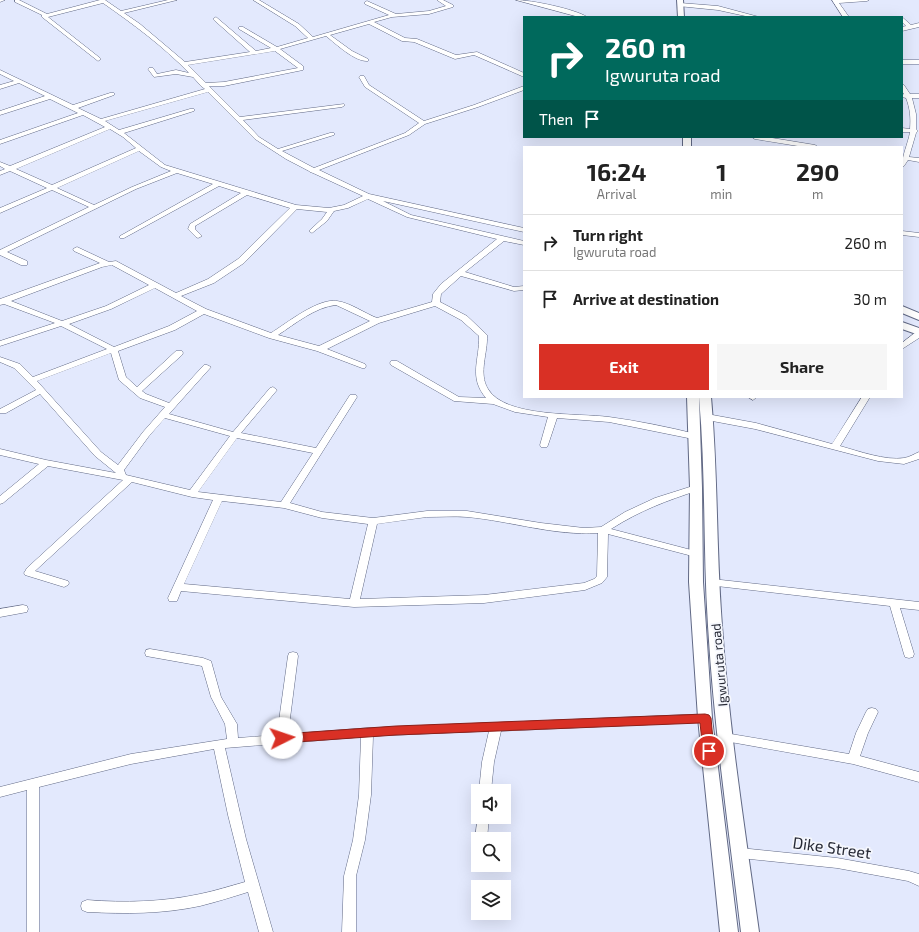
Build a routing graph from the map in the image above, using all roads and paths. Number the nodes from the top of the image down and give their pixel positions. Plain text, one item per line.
1 (3, 0) edge
2 (15, 0) edge
3 (30, 0) edge
4 (103, 0) edge
5 (175, 0) edge
6 (255, 0) edge
7 (439, 0) edge
8 (518, 0) edge
9 (867, 0) edge
10 (0, 1) edge
11 (834, 1) edge
12 (678, 2) edge
13 (367, 4) dead end
14 (121, 12) junction
15 (46, 15) junction
16 (393, 16) junction
17 (581, 16) edge
18 (676, 16) edge
19 (681, 16) edge
20 (744, 16) edge
21 (845, 16) edge
22 (216, 19) dead end
23 (903, 20) edge
24 (371, 23) junction
25 (919, 25) edge
26 (910, 27) junction
27 (241, 28) dead end
28 (903, 29) edge
29 (327, 35) junction
30 (312, 39) junction
31 (276, 48) junction
32 (255, 53) junction
33 (98, 59) dead end
34 (366, 60) dead end
35 (903, 62) edge
36 (919, 62) edge
37 (184, 64) junction
38 (150, 69) dead end
39 (0, 72) edge
40 (194, 75) junction
41 (523, 75) edge
42 (362, 77) dead end
43 (18, 82) junction
44 (203, 84) junction
45 (0, 87) edge
46 (903, 87) edge
47 (523, 88) edge
48 (208, 90) junction
49 (112, 94) dead end
50 (903, 96) edge
51 (910, 96) junction
52 (919, 96) edge
53 (49, 97) junction
54 (342, 105) dead end
55 (71, 108) junction
56 (192, 110) dead end
57 (164, 111) junction
58 (0, 113) edge
59 (83, 113) junction
60 (916, 118) edge
61 (237, 119) junction
62 (100, 121) junction
63 (423, 123) junction
64 (110, 127) junction
65 (903, 130) edge
66 (118, 132) junction
67 (916, 133) edge
68 (332, 134) dead end
69 (761, 138) edge
70 (0, 142) edge
71 (809, 146) edge
72 (141, 148) junction
73 (276, 151) junction
74 (906, 158) junction
75 (919, 160) edge
76 (903, 163) edge
77 (0, 164) edge
78 (11, 168) junction
79 (177, 171) junction
80 (312, 171) junction
81 (0, 173) edge
82 (218, 184) junction
83 (53, 187) junction
84 (245, 192) junction
85 (369, 196) junction
86 (94, 207) junction
87 (295, 207) junction
88 (331, 210) junction
89 (0, 211) edge
90 (523, 230) edge
91 (312, 231) dead end
92 (903, 233) edge
93 (919, 235) edge
94 (198, 236) dead end
95 (122, 237) dead end
96 (502, 239) junction
97 (523, 243) edge
98 (77, 249) dead end
99 (0, 252) edge
100 (24, 263) dead end
101 (106, 263) junction
102 (459, 273) junction
103 (155, 285) junction
104 (523, 288) edge
105 (176, 296) junction
106 (2, 301) edge
107 (436, 303) junction
108 (903, 309) edge
109 (203, 311) junction
110 (919, 317) edge
111 (376, 321) junction
112 (61, 323) junction
113 (903, 325) edge
114 (919, 333) edge
115 (272, 336) junction
116 (0, 344) edge
117 (903, 346) edge
118 (320, 349) junction
119 (114, 350) junction
120 (179, 353) dead end
121 (0, 359) edge
122 (394, 363) dead end
123 (207, 366) dead end
124 (362, 366) dead end
125 (32, 380) junction
126 (41, 390) junction
127 (273, 390) dead end
128 (137, 391) junction
129 (353, 397) dead end
130 (693, 398) edge
131 (705, 398) edge
132 (865, 398) edge
133 (493, 400) junction
134 (172, 407) junction
135 (2, 411) dead end
136 (164, 415) junction
137 (553, 416) junction
138 (707, 417) junction
139 (235, 435) junction
140 (693, 436) junction
141 (544, 446) dead end
142 (834, 448) junction
143 (319, 451) junction
144 (0, 452) edge
145 (918, 456) edge
146 (46, 463) junction
147 (124, 475) junction
148 (696, 488) junction
149 (192, 494) junction
150 (219, 497) junction
151 (0, 501) edge
152 (284, 505) junction
153 (373, 521) junction
154 (603, 530) junction
155 (696, 554) junction
156 (64, 583) dead end
157 (712, 583) junction
158 (178, 586) junction
159 (173, 598) dead end
160 (354, 603) junction
161 (894, 603) junction
162 (919, 606) edge
163 (23, 609) dead end
164 (0, 613) edge
165 (150, 653) dead end
166 (909, 654) dead end
167 (293, 656) dead end
168 (872, 712) dead end
169 (705, 718) junction
170 (496, 726) junction
171 (367, 732) junction
172 (725, 737) junction
173 (282, 738) junction
174 (233, 743) junction
175 (219, 744) junction
176 (853, 759) junction
177 (919, 777) edge
178 (33, 784) junction
179 (486, 784) edge
180 (0, 792) edge
181 (740, 853) junction
182 (919, 880) edge
183 (252, 885) junction
184 (87, 906) dead end
185 (32, 930) dead end
186 (266, 932) edge
187 (349, 932) edge
188 (729, 932) edge
189 (750, 932) edge

1 - 10 street
2 - 3 street
2 - 15 street
4 - 14 street
4 - 15 street
5 - 14 street
6 - 30 street
7 - 16 street
8 - 17 street
9 - 11 street
11 - 21 street
12 - 18 main road
12 - 19 main road
12 - 20 street
13 - 16 street
14 - 37 street
15 - 33 street
16 - 24 street
22 - 32 street
23 - 26 street
24 - 29 street
24 - 41 street
25 - 26 street
26 - 28 street
27 - 31 street
29 - 30 street
29 - 34 street
30 - 31 street
31 - 32 street
31 - 44 street
32 - 37 street
35 - 36 street
37 - 40 street
38 - 40 street
39 - 43 street
40 - 44 street
42 - 63 street
43 - 45 street
43 - 53 street
44 - 48 street
46 - 51 street
47 - 63 street
48 - 57 street
48 - 61 street
49 - 55 street
50 - 51 street
51 - 52 street
51 - 60 street
53 - 55 street
53 - 58 street
54 - 61 street
55 - 59 street
56 - 57 street
57 - 62 street
57 - 66 street
59 - 62 street
59 - 70 street
60 - 67 street
61 - 73 street
62 - 64 street
63 - 80 street
64 - 66 street
64 - 78 street
65 - 67 street
66 - 72 street
67 - 74 street
68 - 73 street
69 - 71 street
72 - 79 street
72 - 83 street
73 - 80 street
74 - 75 street
74 - 76 street
77 - 78 street
78 - 81 street
78 - 83 street
79 - 82 street
79 - 86 street
80 - 85 street
82 - 84 street
82 - 95 street
83 - 86 street
83 - 89 street
84 - 87 street
84 - 94 street
85 - 88 street
85 - 90 street
85 - 96 street
86 - 99 street
87 - 88 street
87 - 105 street
88 - 91 street
92 - 93 street
96 - 97 street
96 - 102 street
98 - 101 street
99 - 100 street
101 - 103 street
101 - 106 street
102 - 104 street
102 - 107 street
103 - 105 street
103 - 112 street
105 - 109 street
106 - 112 street
107 - 111 street
107 - 133 street
108 - 110 main road
109 - 115 street
109 - 119 street
111 - 115 street
111 - 118 street
112 - 116 street
112 - 119 street
113 - 114 main road
114 - 117 street
115 - 118 street
118 - 124 street
119 - 125 street
119 - 128 street
120 - 128 street
121 - 125 street
122 - 133 street
123 - 134 street
125 - 126 street
126 - 135 street
126 - 147 street
127 - 139 street
128 - 134 street
129 - 143 street
130 - 140 main road, Igwuruta road
131 - 138 main road, Igwuruta road
132 - 142 street
133 - 137 street
134 - 136 street
136 - 139 street
136 - 147 street
137 - 140 street
137 - 141 street
138 - 142 street
138 - 157 main road, Igwuruta road
139 - 143 street
139 - 149 street
140 - 148 main road, Igwuruta road
142 - 145 street
143 - 152 street
144 - 146 street
146 - 147 street
146 - 151 street
147 - 149 street
147 - 156 street
148 - 154 street
148 - 155 main road, Igwuruta road
149 - 150 street
150 - 152 street
150 - 158 street
152 - 153 street
153 - 154 street
153 - 160 street
154 - 155 street
154 - 160 street
155 - 169 main road, Igwuruta road
157 - 161 street
157 - 172 main road, Igwuruta road
158 - 159 street
158 - 160 street
161 - 162 street
161 - 166 street
163 - 164 street
165 - 174 street
167 - 173 street
168 - 176 street
169 - 170 street
169 - 188 main road, Igwuruta road
170 - 171 street
170 - 179 street
171 - 173 street
171 - 187 street
172 - 176 street
172 - 181 main road, Igwuruta road
173 - 174 street
174 - 175 street
175 - 178 street
175 - 183 street
176 - 177 street
178 - 180 street
178 - 185 street
181 - 182 street, Dike Street
181 - 189 main road, Igwuruta road
183 - 184 street
183 - 186 street

